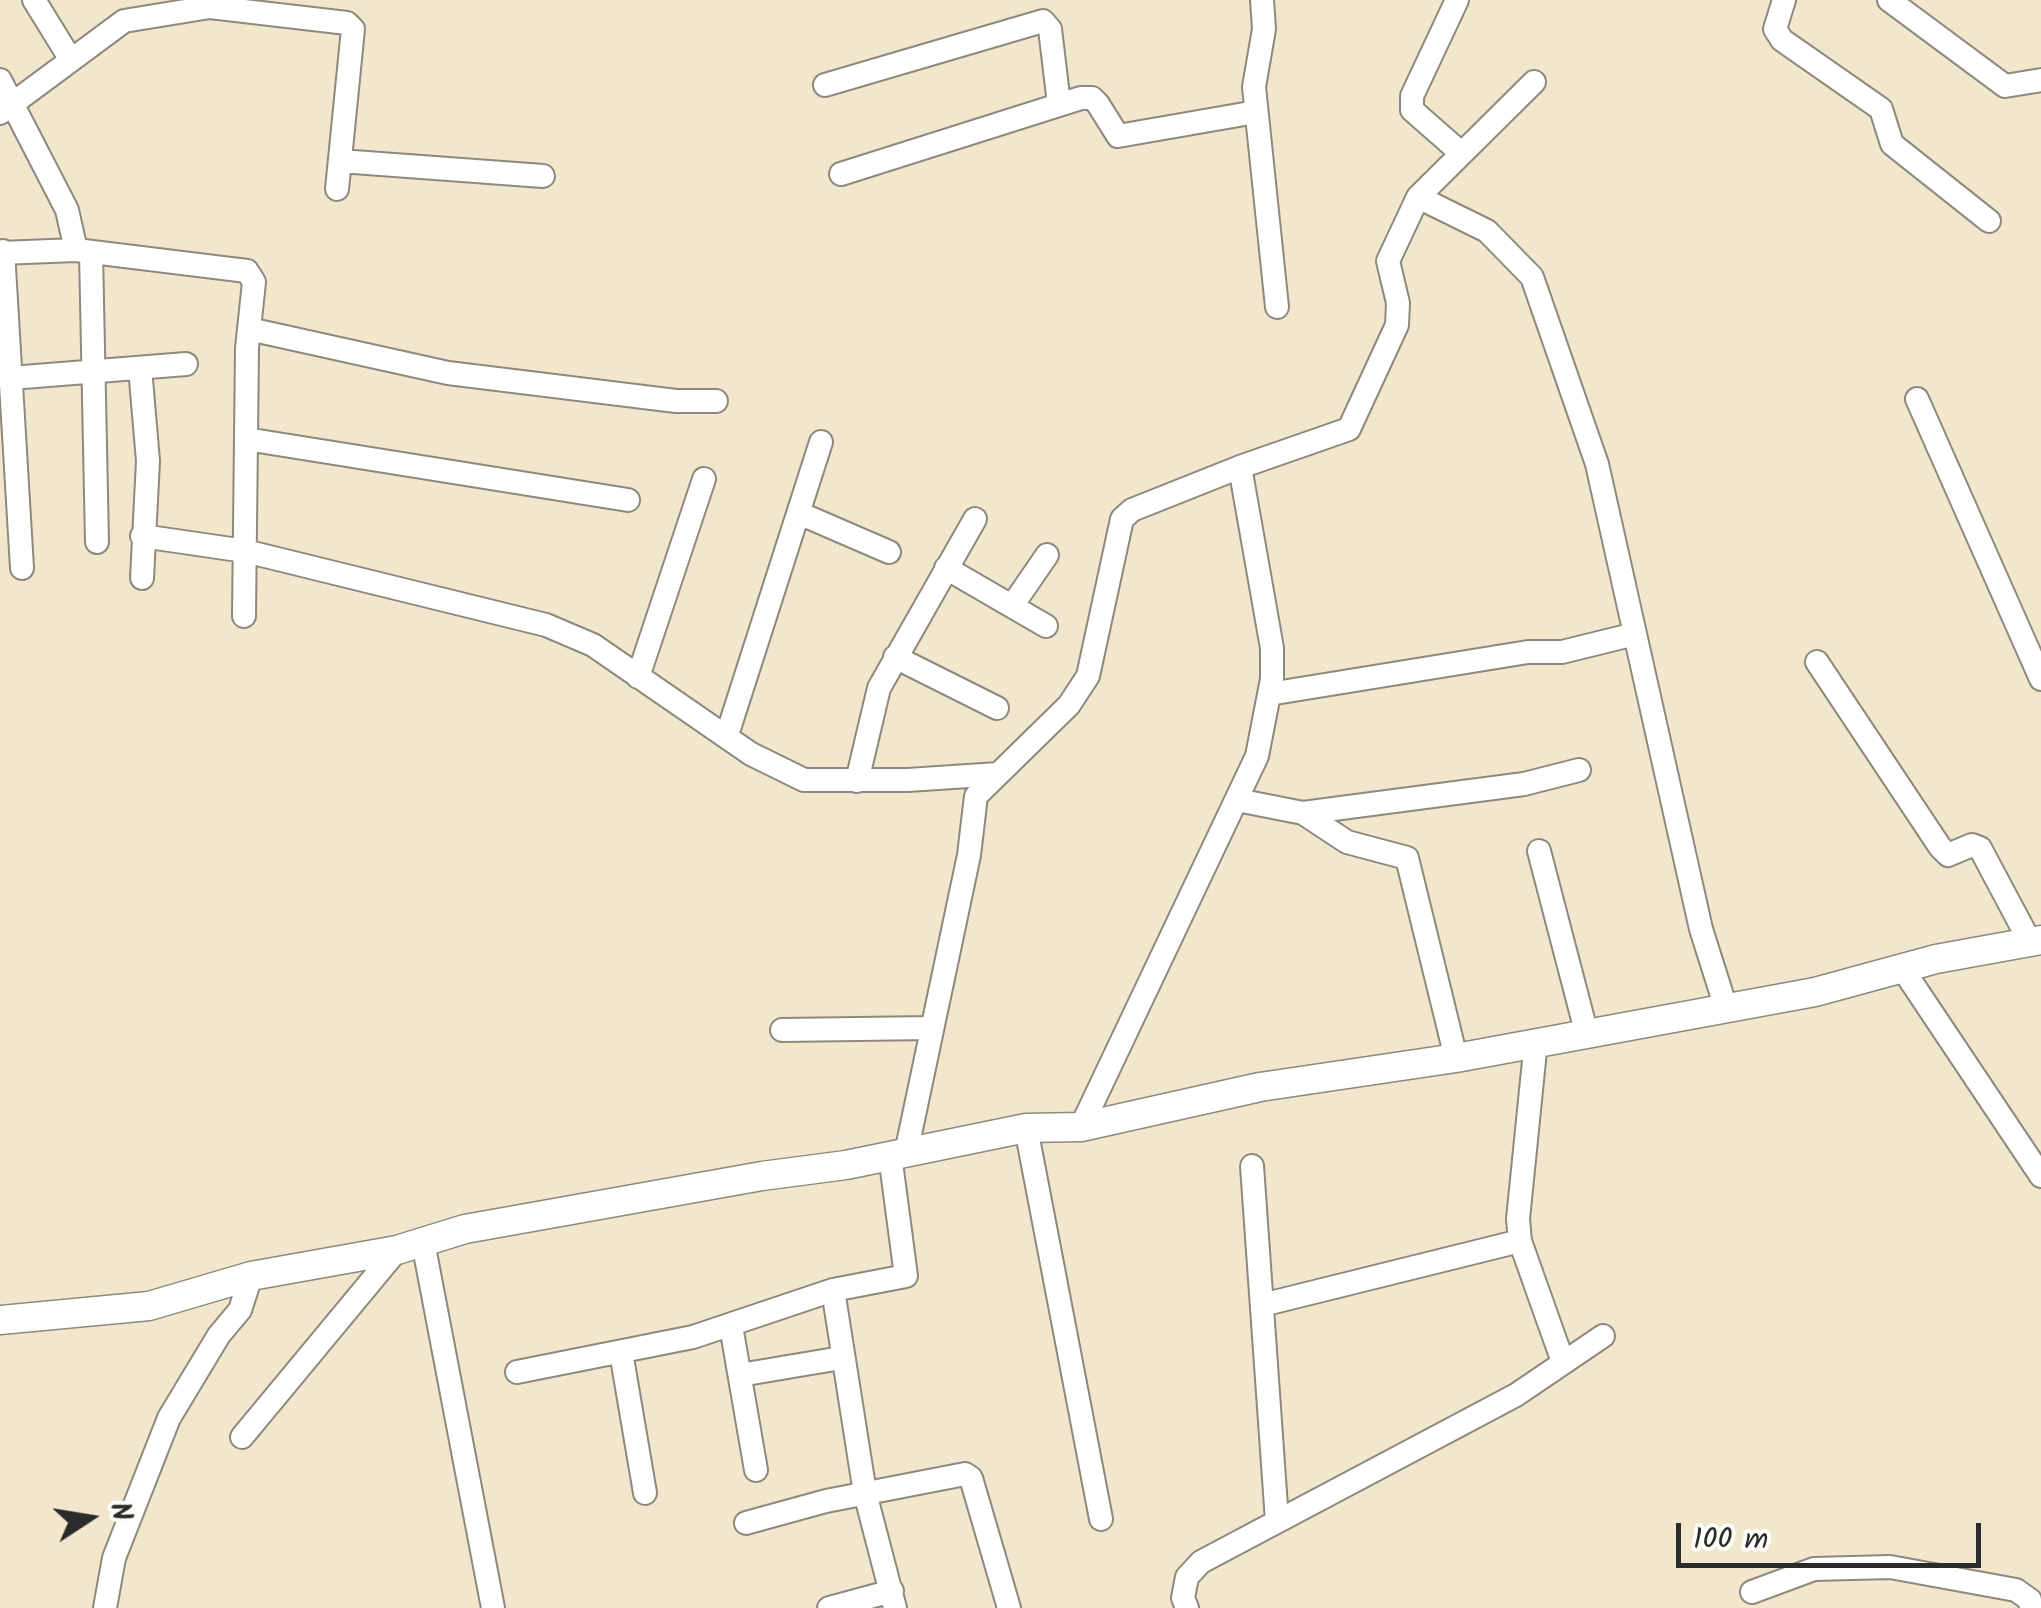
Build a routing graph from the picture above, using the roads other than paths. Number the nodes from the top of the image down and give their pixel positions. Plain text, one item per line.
1 (34, 0) edge
2 (1262, 0) edge
3 (1457, 0) edge
4 (1784, 0) edge
5 (1889, 0) edge
6 (227, 4) edge
7 (70, 60) junction
8 (0, 80) edge
9 (2041, 80) edge
10 (1534, 82) dead end
11 (825, 85) dead end
12 (1059, 104) junction
13 (7, 108) edge
14 (1256, 112) junction
15 (1460, 153) junction
16 (340, 161) junction
17 (841, 174) dead end
18 (543, 176) dead end
19 (337, 190) dead end
20 (1418, 197) junction
21 (1988, 221) dead end
22 (83, 251) junction
23 (1, 252) edge
24 (1277, 308) dead end
25 (249, 329) junction
26 (186, 364) dead end
27 (140, 368) junction
28 (92, 372) junction
29 (11, 378) junction
30 (1917, 398) dead end
31 (716, 401) dead end
32 (246, 440) junction
33 (821, 442) dead end
34 (1240, 467) junction
35 (704, 480) dead end
36 (628, 500) dead end
37 (800, 514) junction
38 (975, 519) dead end
39 (142, 536) junction
40 (97, 542) dead end
41 (244, 551) junction
42 (890, 552) dead end
43 (1047, 555) dead end
44 (22, 568) dead end
45 (946, 568) junction
46 (142, 578) dead end
47 (1012, 606) junction
48 (244, 616) dead end
49 (1046, 626) dead end
50 (1635, 634) junction
51 (894, 657) junction
52 (1817, 662) dead end
53 (638, 677) junction
54 (2041, 679) edge
55 (1270, 694) junction
56 (997, 708) dead end
57 (727, 735) junction
58 (1578, 770) dead end
59 (998, 774) junction
60 (857, 781) junction
61 (1237, 800) junction
62 (1303, 813) junction
63 (1539, 851) dead end
64 (2036, 941) edge
65 (1902, 968) junction
66 (1726, 1008) junction
67 (931, 1028) junction
68 (782, 1030) dead end
69 (1586, 1030) junction
70 (1536, 1041) junction
71 (1456, 1058) junction
72 (1081, 1127) junction
73 (1026, 1128) junction
74 (898, 1154) junction
75 (1252, 1166) dead end
76 (2041, 1176) edge
77 (1520, 1241) junction
78 (410, 1246) junction
79 (251, 1276) junction
80 (833, 1290) junction
81 (1262, 1306) junction
82 (0, 1320) edge
83 (731, 1326) junction
84 (1602, 1336) dead end
85 (621, 1352) junction
86 (841, 1358) junction
87 (1563, 1362) junction
88 (517, 1372) dead end
89 (740, 1375) junction
90 (242, 1437) dead end
91 (756, 1470) dead end
92 (865, 1492) junction
93 (645, 1493) dead end
94 (1101, 1519) dead end
95 (1278, 1521) junction
96 (746, 1523) dead end
97 (1752, 1592) dead end
98 (894, 1600) edge
99 (105, 1608) edge
100 (493, 1608) edge
101 (829, 1608) edge
102 (1009, 1608) edge
103 (1187, 1608) edge
104 (2031, 1608) edge

1 - 7 street
2 - 14 street
3 - 15 street
4 - 21 street
5 - 9 street
6 - 7 street
6 - 16 street
7 - 13 street
8 - 13 street
10 - 15 street
11 - 12 street
12 - 14 street
12 - 17 street
13 - 22 street
14 - 24 street
15 - 20 street
16 - 18 street
16 - 19 street
20 - 34 street
20 - 50 street
22 - 23 street
22 - 25 street
22 - 28 street
23 - 29 street
25 - 31 street
25 - 32 street
26 - 27 street
27 - 28 street
27 - 39 street
28 - 29 street
28 - 40 street
29 - 44 street
30 - 54 street
32 - 36 street
32 - 41 street
33 - 37 street
34 - 55 street
34 - 59 street
35 - 53 street
37 - 42 street
37 - 57 street
38 - 45 street
39 - 41 street
39 - 46 street
41 - 48 street
41 - 53 street
43 - 47 street
45 - 47 street
45 - 51 street
47 - 49 street
50 - 55 street
50 - 66 street
51 - 56 street
51 - 60 street
52 - 64 street
53 - 57 street
55 - 61 street
57 - 60 street
58 - 62 street
59 - 60 street
59 - 67 street
61 - 62 street
61 - 72 street
62 - 71 street
63 - 69 street
64 - 65 street
65 - 66 street
65 - 76 street
66 - 69 street
67 - 68 street
67 - 74 street
69 - 70 street
70 - 71 street
70 - 77 street
71 - 72 street
72 - 73 street
73 - 74 street
73 - 94 street
74 - 78 street
74 - 80 street
75 - 81 street
77 - 81 street
77 - 87 street
78 - 79 street
78 - 90 street
78 - 100 street
79 - 82 street
79 - 99 street
80 - 83 street
80 - 86 street
81 - 95 street
83 - 85 street
83 - 89 street
84 - 87 street
85 - 88 street
85 - 93 street
86 - 89 street
86 - 92 street
87 - 95 street
89 - 91 street
92 - 96 street
92 - 98 street
92 - 102 street
95 - 103 street
97 - 104 street
98 - 101 street

